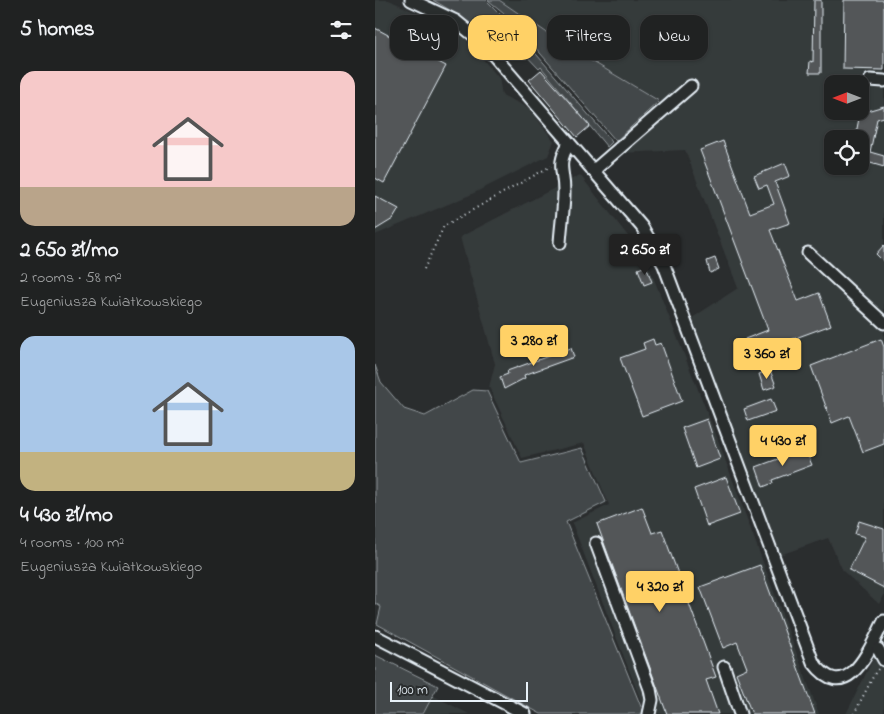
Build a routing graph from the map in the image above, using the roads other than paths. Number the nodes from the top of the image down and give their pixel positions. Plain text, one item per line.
1 (411, 0) edge
2 (870, 80) dead end
3 (884, 80) edge
4 (691, 86) dead end
5 (569, 143) junction
6 (593, 170) junction
7 (560, 242) dead end
8 (808, 253) dead end
9 (884, 323) edge
10 (596, 543) dead end
11 (884, 621) edge
12 (375, 636) edge
13 (878, 649) dead end
14 (884, 662) edge
15 (723, 667) dead end
16 (525, 714) edge
17 (649, 714) edge
18 (741, 714) edge

1 - 5 street
2 - 3 street
4 - 6 street
5 - 6 street
5 - 7 street
6 - 11 street
8 - 9 street
10 - 17 street
12 - 16 street
13 - 14 street
15 - 18 street

